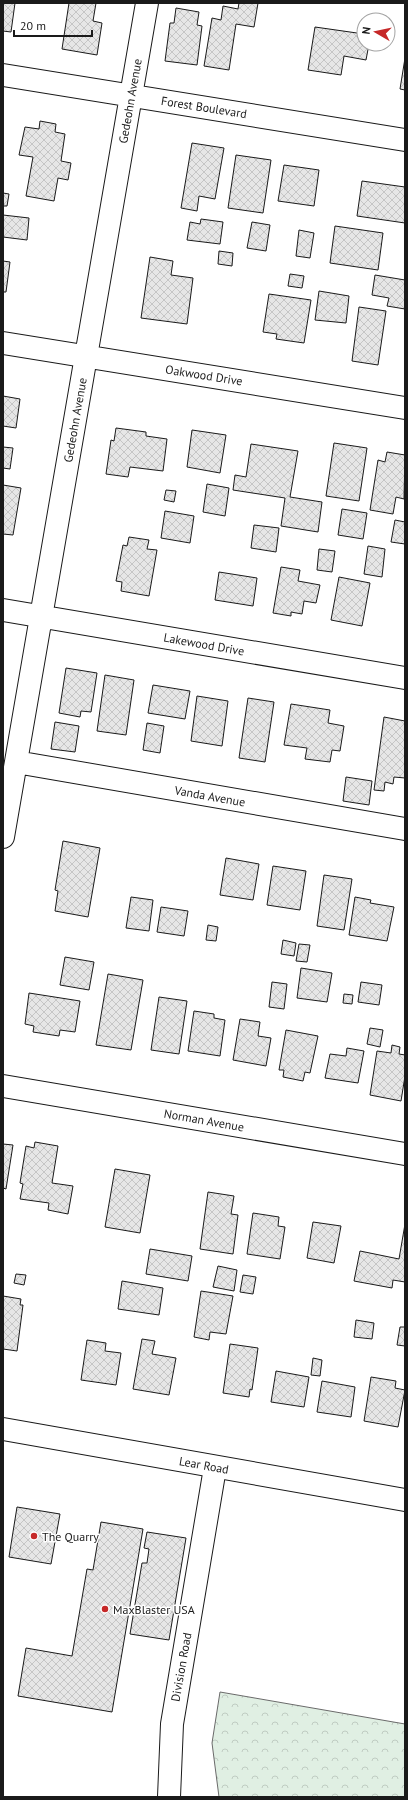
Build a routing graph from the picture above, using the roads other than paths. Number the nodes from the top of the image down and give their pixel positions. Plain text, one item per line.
1 (147, 3) edge
2 (3, 75) edge
3 (131, 95) junction
4 (405, 140) edge
5 (3, 343) edge
6 (86, 355) junction
7 (405, 408) edge
8 (3, 610) edge
9 (41, 616) junction
10 (405, 678) edge
11 (16, 762) junction
12 (405, 829) edge
13 (3, 837) edge
14 (3, 1086) edge
15 (405, 1154) edge
16 (3, 1429) edge
17 (215, 1468) junction
18 (405, 1500) edge
19 (169, 1797) edge

1 - 3 street, Gedeohn Avenue
2 - 3 street, Forest Boulevard
3 - 4 street, Forest Boulevard
3 - 6 street, Gedeohn Avenue
5 - 6 street, Oakwood Drive
6 - 7 street, Oakwood Drive
6 - 9 street, Gedeohn Avenue
8 - 9 street, Lakewood Drive
9 - 10 street, Lakewood Drive
9 - 11 street, Gedeohn Avenue
11 - 12 street, Vanda Avenue
11 - 13 street, Gedeohn Avenue
14 - 15 street, Norman Avenue
16 - 17 street, Lear Road
17 - 18 street, Lear Road
17 - 19 street, Division Road

